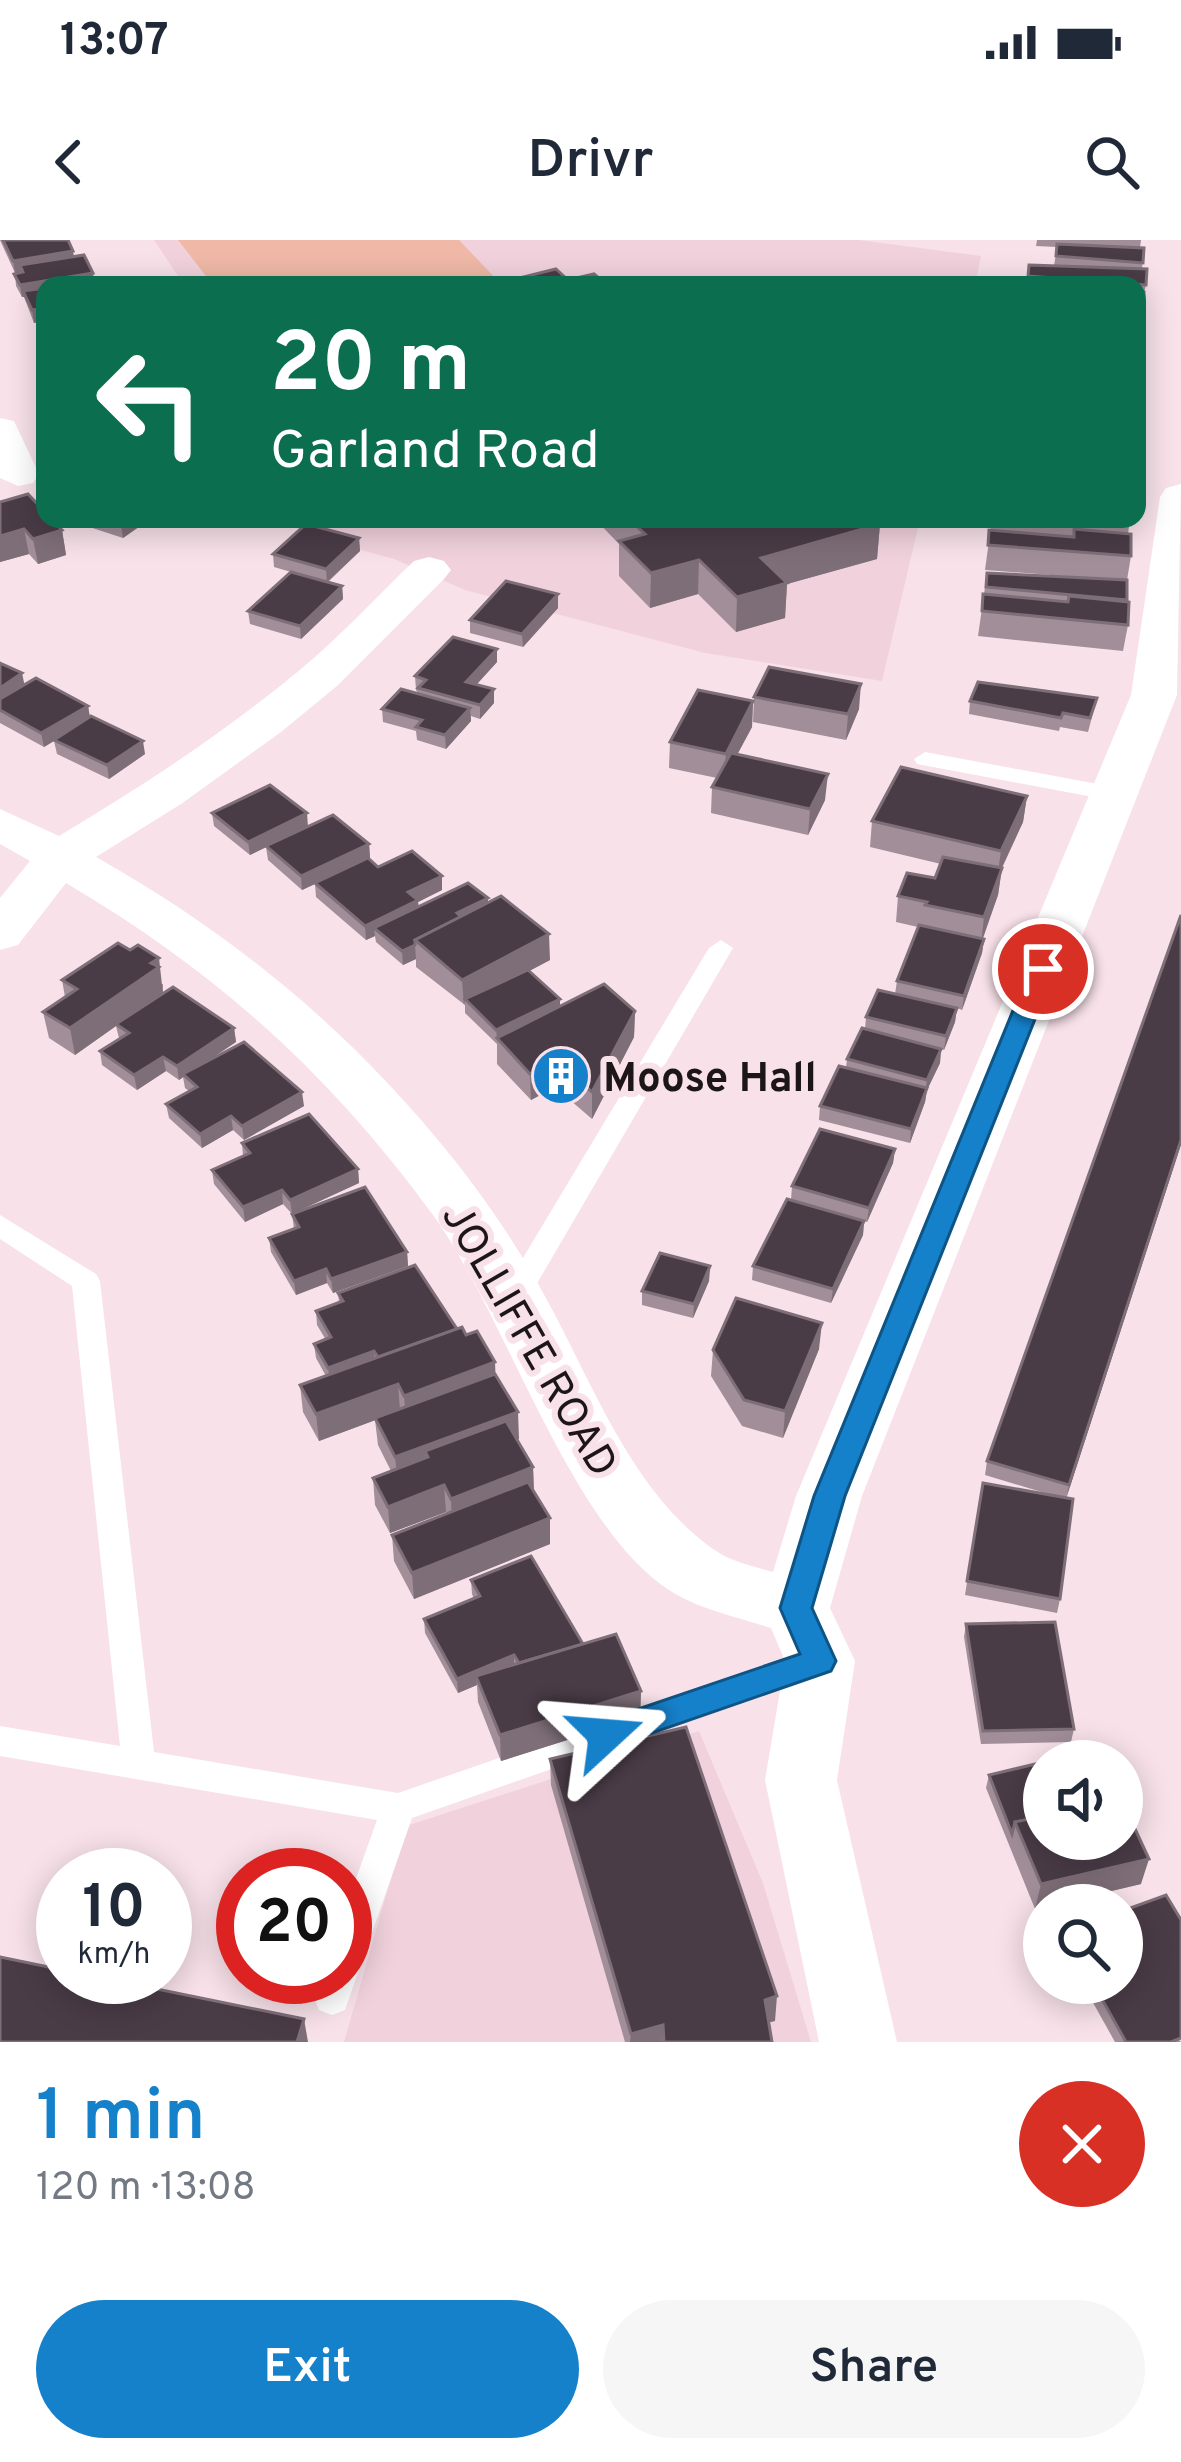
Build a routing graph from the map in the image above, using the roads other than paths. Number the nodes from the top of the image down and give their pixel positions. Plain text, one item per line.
1 (0, 430) edge
2 (18, 474) dead end
3 (1181, 497) edge
4 (429, 570) dead end
5 (1168, 697) edge
6 (925, 759) dead end
7 (1114, 794) junction
8 (0, 824) edge
9 (60, 856) junction
10 (12, 920) edge
11 (722, 948) dead end
12 (0, 1225) edge
13 (515, 1296) junction
14 (808, 1634) junction
15 (0, 1741) edge
16 (139, 1767) junction
17 (398, 1808) junction
18 (372, 1883) edge
19 (858, 2042) edge

1 - 2 street
3 - 5 street
4 - 9 street
5 - 7 street
6 - 7 lane
7 - 14 street
8 - 9 street, JOLLIFFE ROAD
9 - 10 street
9 - 13 street, JOLLIFFE ROAD
11 - 13 lane
12 - 16 lane
13 - 14 street, JOLLIFFE ROAD
14 - 17 lane
14 - 19 street
15 - 16 lane
16 - 17 lane
17 - 18 lane

